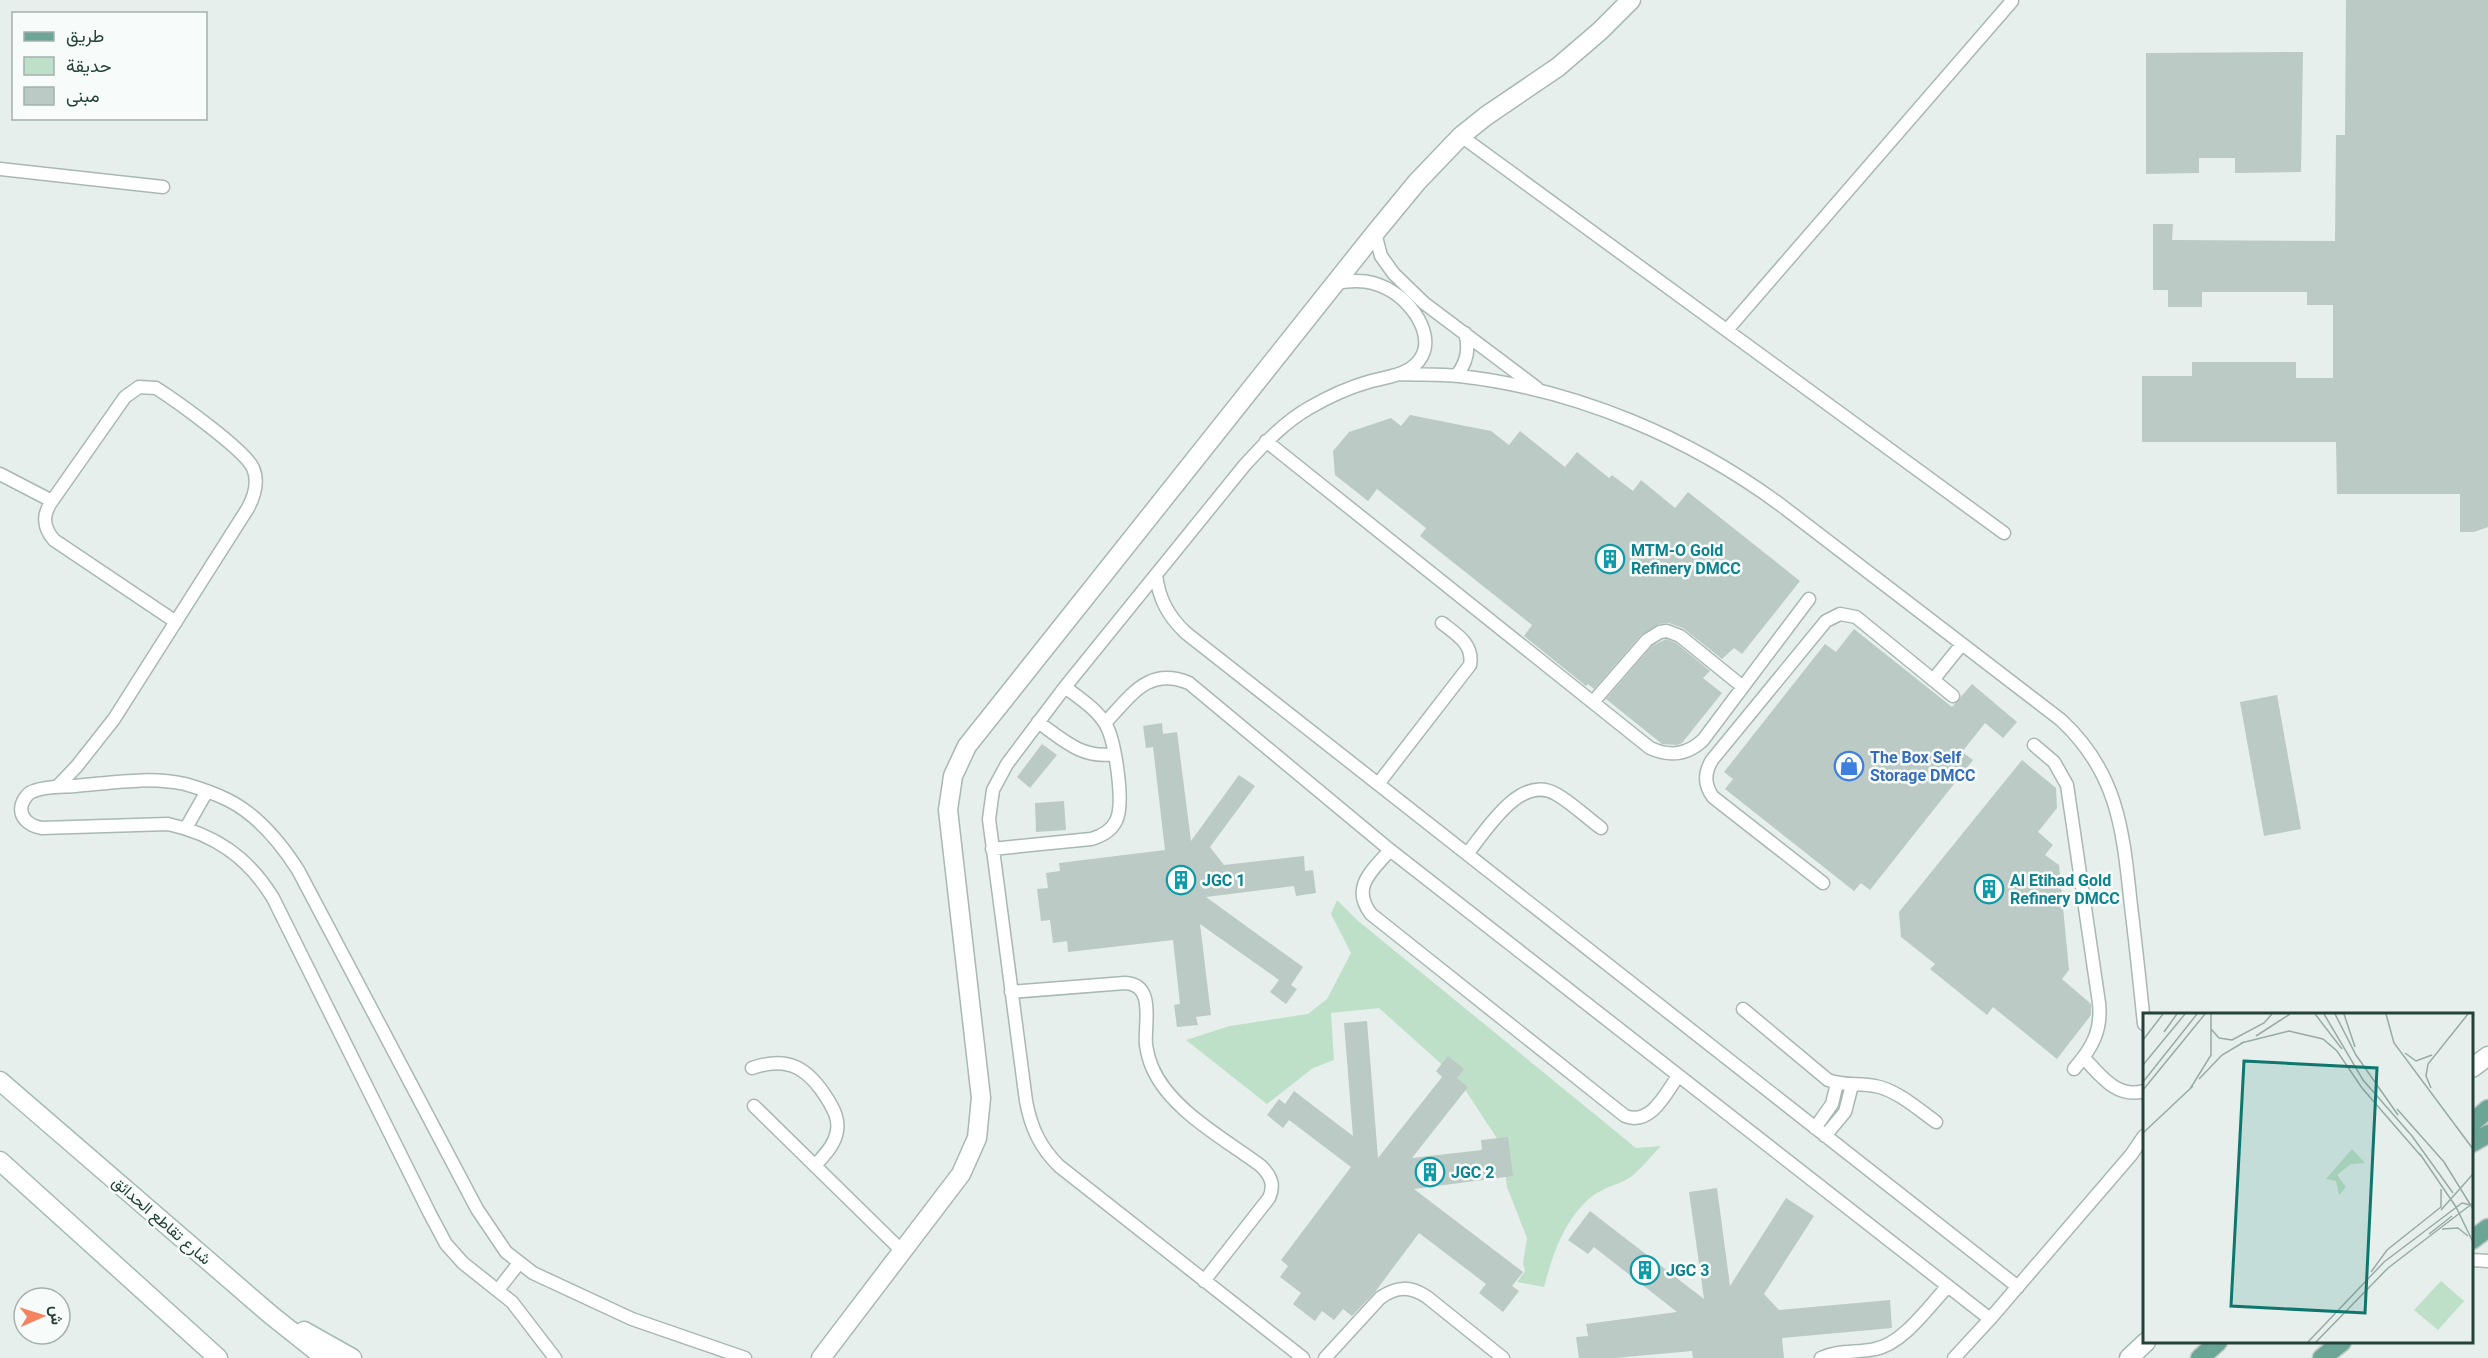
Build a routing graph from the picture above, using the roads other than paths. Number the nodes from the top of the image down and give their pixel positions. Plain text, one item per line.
1 (1631, 0) edge
2 (2013, 1) edge
3 (1461, 136) junction
4 (0, 169) edge
5 (163, 187) dead end
6 (1375, 233) junction
7 (1336, 284) junction
8 (1409, 297) junction
9 (1727, 330) junction
10 (1465, 333) junction
11 (1398, 374) junction
12 (1456, 376) junction
13 (1543, 393) junction
14 (1266, 441) junction
15 (0, 474) edge
16 (52, 501) junction
17 (2004, 532) dead end
18 (1156, 575) junction
19 (1809, 599) dead end
20 (176, 622) junction
21 (1442, 623) dead end
22 (1962, 644) junction
23 (1933, 680) junction
24 (1065, 687) junction
25 (1743, 687) junction
26 (1953, 696) dead end
27 (1593, 702) junction
28 (1038, 722) junction
29 (1105, 723) junction
30 (2034, 745) dead end
31 (1114, 754) junction
32 (1378, 784) junction
33 (57, 787) junction
34 (207, 791) junction
35 (186, 828) junction
36 (1601, 828) dead end
37 (992, 849) junction
38 (1390, 850) junction
39 (1467, 854) junction
40 (1823, 883) dead end
41 (1011, 992) junction
42 (1743, 1009) dead end
43 (2144, 1013) edge
44 (2488, 1056) edge
45 (2084, 1058) junction
46 (2473, 1067) edge
47 (752, 1068) dead end
48 (2074, 1070) dead end
49 (1678, 1076) junction
50 (0, 1081) edge
51 (1837, 1083) junction
52 (1852, 1085) junction
53 (2143, 1091) edge
54 (754, 1106) dead end
55 (2488, 1109) edge
56 (1936, 1122) dead end
57 (2473, 1122) edge
58 (1820, 1132) junction
59 (2488, 1134) edge
60 (2143, 1139) edge
61 (2473, 1142) edge
62 (0, 1161) edge
63 (815, 1166) junction
64 (2488, 1228) edge
65 (2473, 1239) edge
66 (903, 1252) junction
67 (519, 1263) junction
68 (1204, 1281) junction
69 (1948, 1286) junction
70 (2018, 1287) junction
71 (498, 1290) junction
72 (271, 1315) junction
73 (1990, 1319) junction
74 (2144, 1343) edge
75 (2216, 1343) edge
76 (2340, 1343) edge
77 (218, 1358) edge
78 (326, 1358) edge
79 (352, 1358) edge
80 (555, 1358) edge
81 (745, 1358) edge
82 (821, 1358) edge
83 (1303, 1358) edge
84 (1325, 1358) edge
85 (1503, 1358) edge
86 (1821, 1358) edge
87 (1954, 1358) edge
88 (2129, 1358) edge
89 (2200, 1358) edge
90 (2322, 1358) edge

1 - 3 street
2 - 9 lane
3 - 6 street
3 - 9 lane
4 - 5 lane
6 - 7 street
6 - 8 lane
7 - 8 lane
7 - 66 street
8 - 10 lane
8 - 11 lane
9 - 17 lane
10 - 12 lane
10 - 13 lane
11 - 12 lane
11 - 14 lane
12 - 13 lane
13 - 22 lane
14 - 18 lane
14 - 27 lane
15 - 16 lane
16 - 20 lane
16 - 20 lane
18 - 24 lane
18 - 32 lane
19 - 25 lane
20 - 33 lane
21 - 32 lane
22 - 23 lane
22 - 43 lane
23 - 26 lane
23 - 40 lane
24 - 28 lane
24 - 29 lane
25 - 27 lane
25 - 27 lane
28 - 31 lane
28 - 37 lane
29 - 31 lane
29 - 38 lane
30 - 45 lane
31 - 37 lane
32 - 39 lane
33 - 34 lane
33 - 35 lane
34 - 35 lane
34 - 67 lane
35 - 71 lane
36 - 39 lane
37 - 41 lane
38 - 49 lane
38 - 49 lane
39 - 58 lane
41 - 68 lane
41 - 68 lane
42 - 51 lane
44 - 46 street
45 - 48 lane
45 - 53 lane
47 - 63 lane
49 - 69 lane
50 - 72 street, شارع تقاطع الحدائق
51 - 52 lane
51 - 58 lane
52 - 56 lane
52 - 58 lane
54 - 63 lane
55 - 57 main road
58 - 70 lane
59 - 61 main road
60 - 70 lane
62 - 77 street
63 - 66 lane
64 - 65 main road
66 - 82 street
67 - 71 lane
67 - 81 lane
68 - 83 lane
69 - 73 lane
69 - 86 lane
70 - 73 lane
71 - 80 lane
72 - 78 street, شارع تقاطع الحدائق
72 - 79 street
73 - 87 lane
74 - 88 street
75 - 89 main road
76 - 90 main road
84 - 85 lane

